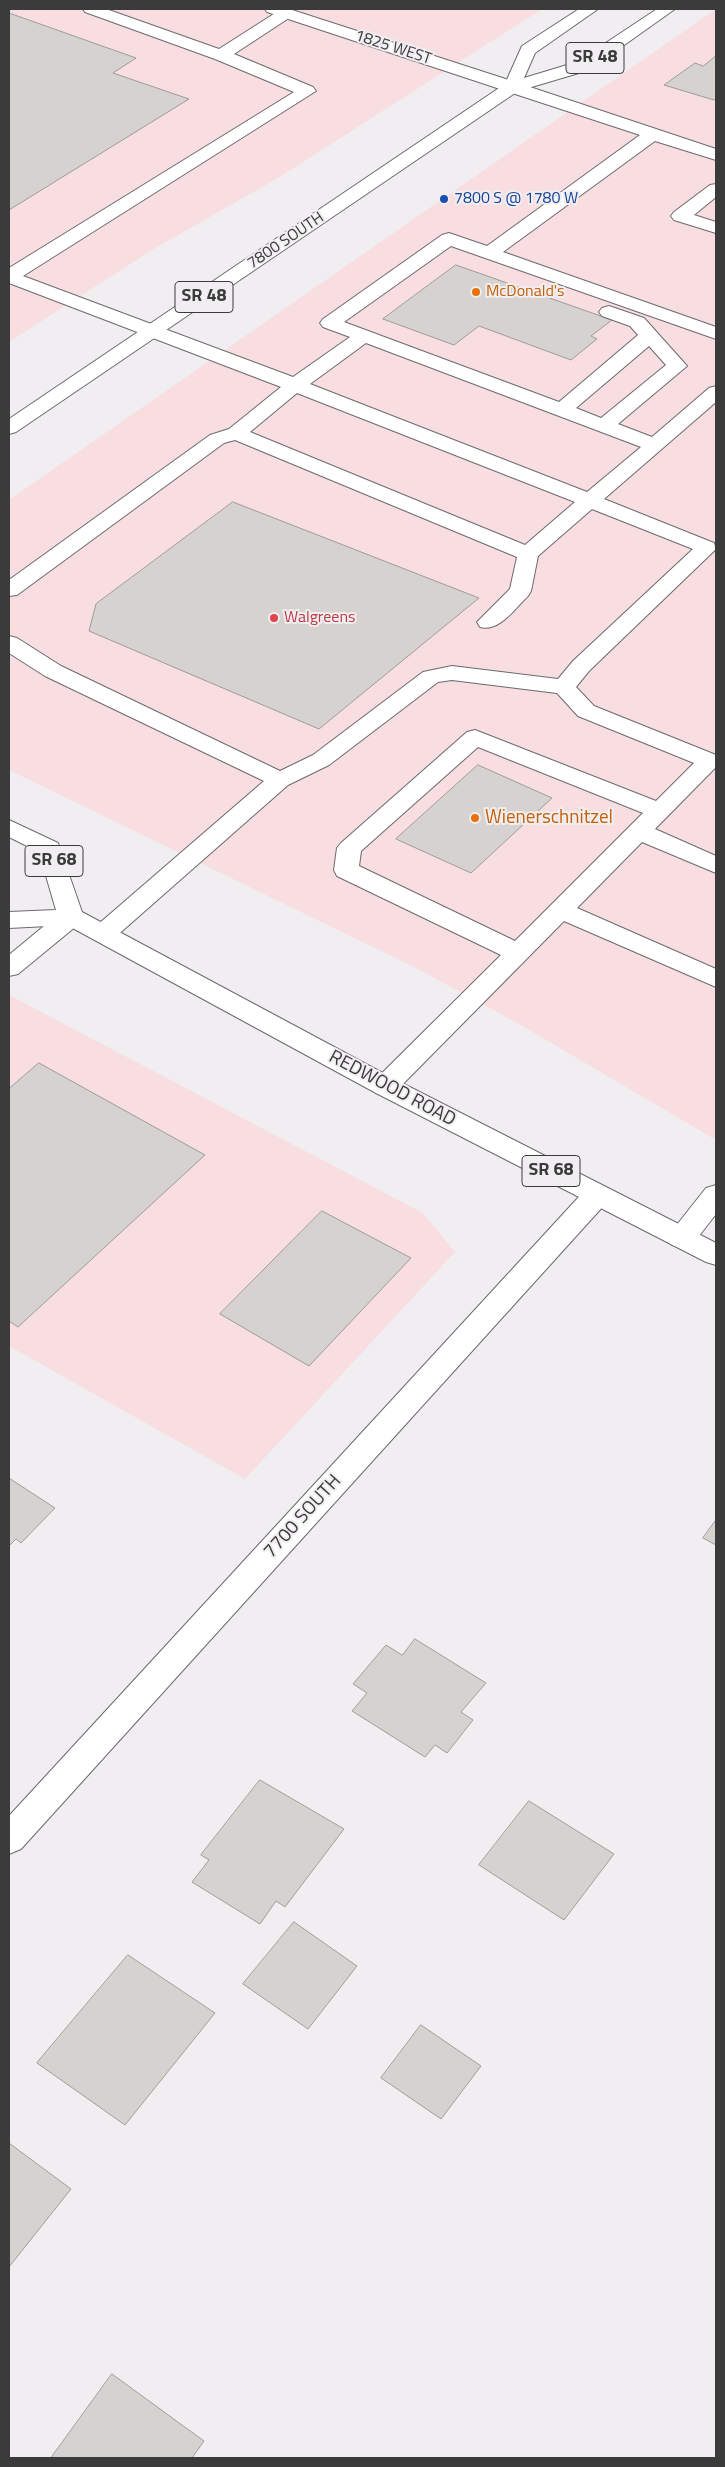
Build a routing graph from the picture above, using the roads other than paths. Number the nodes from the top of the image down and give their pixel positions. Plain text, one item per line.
1 (91, 9) edge
2 (590, 9) edge
3 (667, 9) edge
4 (279, 11) edge
5 (220, 54) junction
6 (512, 87) junction
7 (653, 134) junction
8 (716, 155) edge
9 (716, 189) edge
10 (716, 228) edge
11 (489, 253) junction
12 (9, 277) edge
13 (344, 328) junction
14 (153, 332) junction
15 (716, 333) edge
16 (364, 336) junction
17 (649, 336) junction
18 (295, 385) junction
19 (716, 392) edge
20 (562, 410) junction
21 (604, 426) junction
22 (9, 428) edge
23 (236, 433) junction
24 (654, 444) junction
25 (589, 500) junction
26 (712, 548) edge
27 (528, 554) junction
28 (9, 590) edge
29 (488, 622) dead end
30 (9, 643) edge
31 (454, 652) dead end
32 (431, 677) junction
33 (564, 687) junction
34 (712, 756) edge
35 (280, 780) junction
36 (660, 811) junction
37 (9, 828) edge
38 (639, 831) junction
39 (716, 865) edge
40 (561, 910) junction
41 (71, 917) junction
42 (9, 920) edge
43 (104, 933) junction
44 (518, 953) junction
45 (9, 968) edge
46 (716, 979) edge
47 (385, 1086) junction
48 (597, 1194) junction
49 (716, 1195) edge
50 (682, 1238) junction
51 (716, 1255) edge
52 (9, 1840) edge

1 - 5 main road
2 - 6 main road, SR 48
3 - 6 main road, 7800 SOUTH / SR 48
4 - 5 main road
4 - 6 main road, 1825 WEST
5 - 12 main road
6 - 7 main road, 1825 WEST
6 - 14 main road, 7800 SOUTH / SR 48
7 - 8 main road, 1825 WEST
7 - 11 main road
9 - 10 main road
11 - 13 main road
11 - 15 main road
12 - 14 main road
13 - 16 main road
13 - 17 main road
14 - 18 main road
14 - 22 main road, 7800 SOUTH / SR 48
16 - 18 main road
16 - 20 main road
17 - 20 main road
17 - 21 main road
18 - 23 main road
18 - 25 main road
19 - 24 main road
20 - 21 main road
21 - 24 main road
23 - 27 main road
23 - 28 main road
24 - 25 main road
25 - 26 main road
25 - 27 main road
26 - 33 main road
27 - 29 main road
30 - 35 main road
31 - 32 main road
32 - 33 main road
32 - 35 main road
33 - 34 main road
34 - 36 main road
35 - 43 main road
36 - 38 main road
36 - 44 main road
37 - 41 main road, SR 68
38 - 39 main road
38 - 40 main road
40 - 44 main road
40 - 46 main road
41 - 42 main road, REDWOOD ROAD / SR 68
41 - 43 main road, REDWOOD ROAD / SR 68
41 - 45 main road
43 - 47 main road, REDWOOD ROAD / SR 68
44 - 47 main road
47 - 48 main road, REDWOOD ROAD / SR 68
48 - 50 main road, REDWOOD ROAD / SR 68
48 - 52 main road, 7700 SOUTH
49 - 50 main road
50 - 51 main road, REDWOOD ROAD / SR 68

